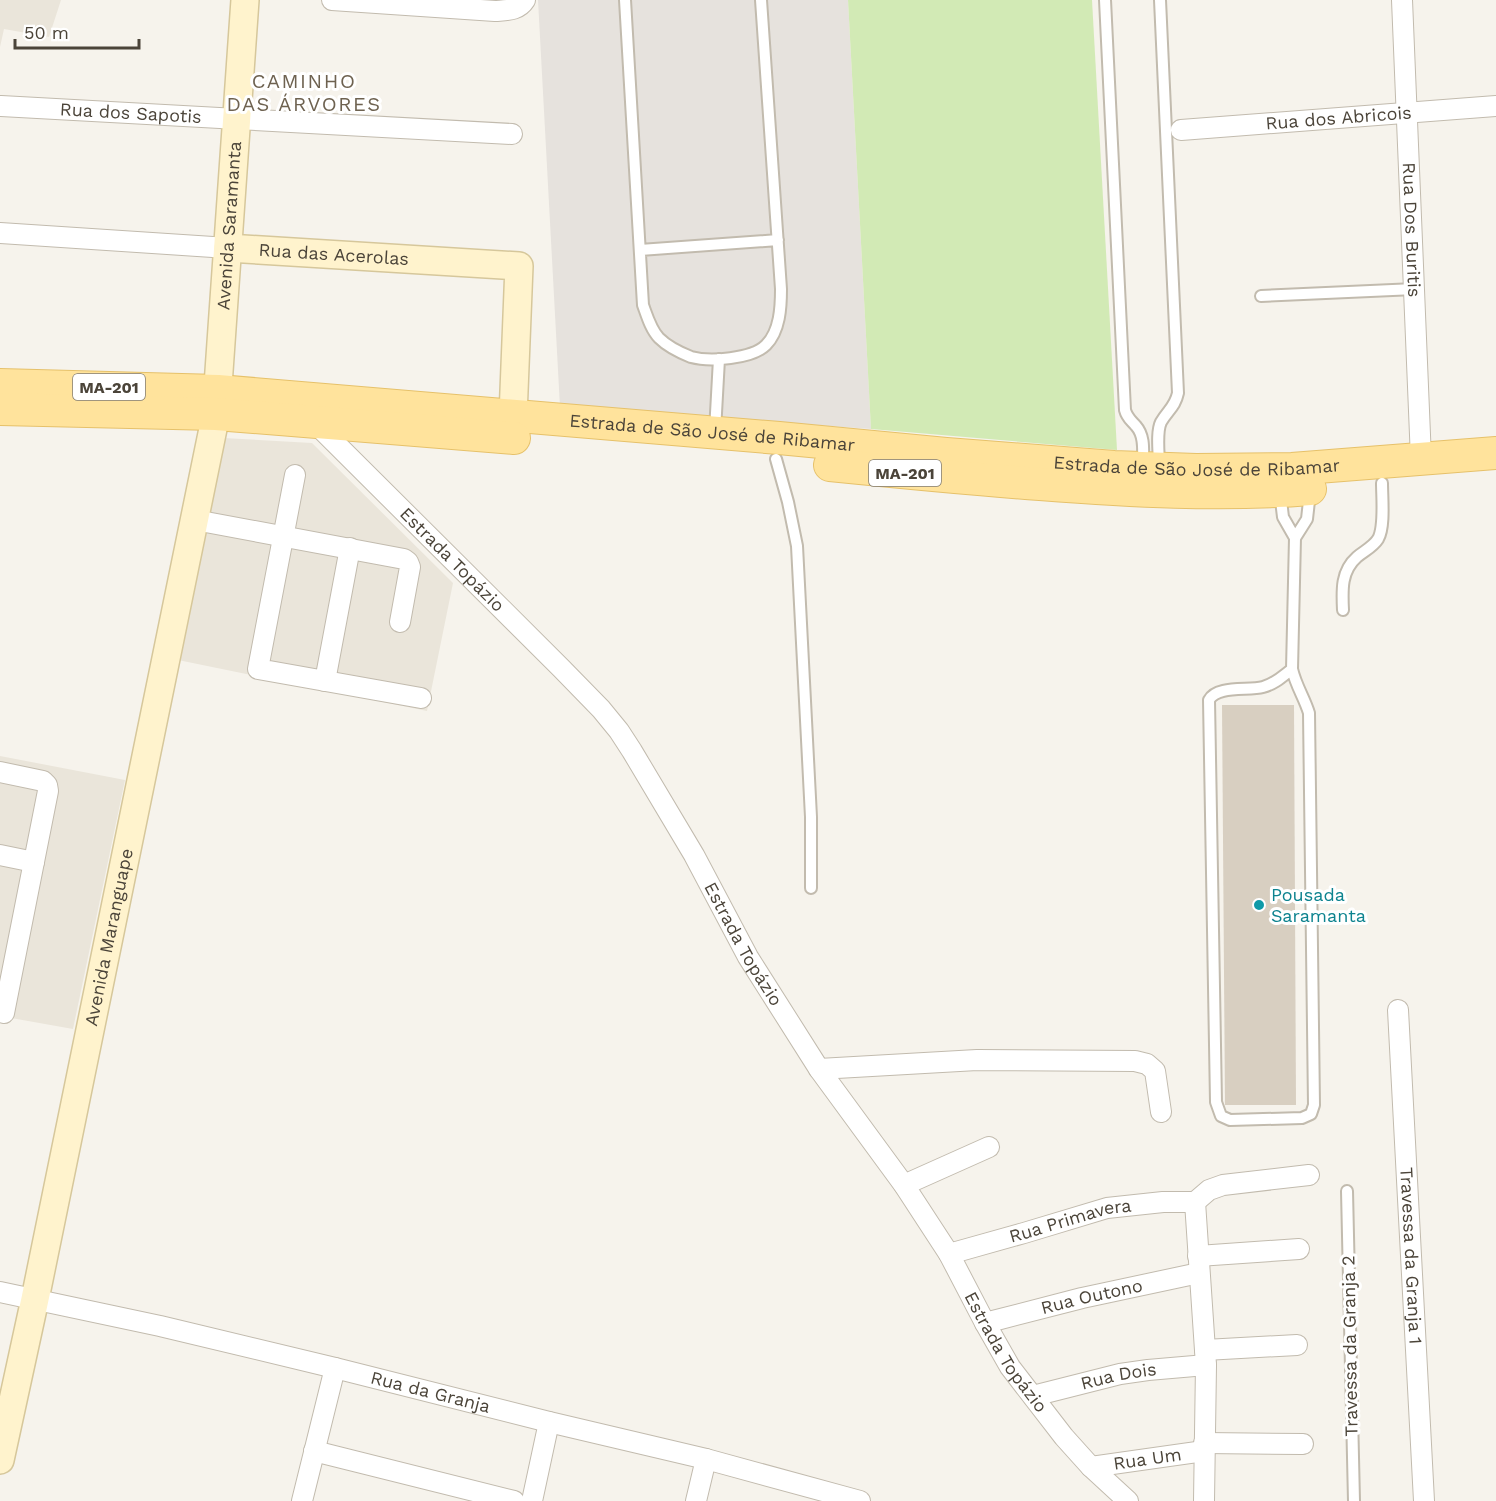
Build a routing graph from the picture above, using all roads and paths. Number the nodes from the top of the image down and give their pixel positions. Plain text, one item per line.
1 (245, 0) edge
2 (332, 0) edge
3 (525, 0) edge
4 (625, 0) edge
5 (761, 0) edge
6 (1105, 0) edge
7 (1160, 0) edge
8 (1402, 0) edge
9 (1, 106) edge
10 (1496, 106) edge
11 (1407, 113) junction
12 (237, 119) junction
13 (1181, 130) dead end
14 (512, 134) dead end
15 (0, 233) edge
16 (778, 240) junction
17 (228, 248) junction
18 (640, 250) junction
19 (1415, 289) junction
20 (1261, 296) dead end
21 (719, 359) junction
22 (0, 385) edge
23 (217, 403) junction
24 (0, 409) edge
25 (513, 416) junction
26 (314, 422) junction
27 (715, 432) junction
28 (1496, 453) edge
29 (776, 459) junction
30 (1421, 459) junction
31 (1151, 469) junction
32 (1496, 474) edge
33 (296, 475) dead end
34 (1382, 483) junction
35 (1311, 489) junction
36 (1280, 491) junction
37 (195, 520) junction
38 (284, 536) junction
39 (1294, 538) junction
40 (350, 548) junction
41 (1343, 610) dead end
42 (400, 622) dead end
43 (1292, 669) junction
44 (325, 681) junction
45 (421, 698) dead end
46 (0, 772) edge
47 (0, 855) edge
48 (34, 862) junction
49 (811, 888) dead end
50 (9, 944) edge
51 (1398, 1010) dead end
52 (4, 1013) dead end
53 (819, 1070) junction
54 (1161, 1112) dead end
55 (988, 1148) dead end
56 (1309, 1175) dead end
57 (904, 1185) junction
58 (1347, 1191) dead end
59 (1195, 1202) junction
60 (1299, 1249) dead end
61 (949, 1254) junction
62 (1199, 1264) junction
63 (0, 1292) edge
64 (35, 1299) junction
65 (985, 1323) junction
66 (1297, 1345) dead end
67 (1205, 1357) junction
68 (335, 1368) junction
69 (1033, 1396) junction
70 (549, 1422) junction
71 (1303, 1444) dead end
72 (1204, 1447) junction
73 (314, 1451) junction
74 (706, 1459) junction
75 (0, 1460) edge
76 (1091, 1467) junction
77 (302, 1501) edge
78 (514, 1501) edge
79 (532, 1501) edge
80 (696, 1501) edge
81 (860, 1501) edge
82 (1128, 1501) edge
83 (1204, 1501) edge
84 (1354, 1501) edge
85 (1424, 1501) edge

1 - 12 street, Avenida Saramanta
2 - 3 street
4 - 18 lane
5 - 16 lane
6 - 31 lane
7 - 31 lane
8 - 11 street, Rua Dos Buritis
9 - 12 street, Rua dos Sapotis
10 - 11 street, Rua dos Abricois
11 - 13 street, Rua dos Abricois
11 - 19 street, Rua Dos Buritis
12 - 14 street, Rua dos Sapotis
12 - 17 street, Avenida Saramanta
15 - 17 street, Rua das Acerolas
16 - 18 lane
16 - 21 lane
17 - 23 street, Avenida Saramanta
17 - 25 street, Rua das Acerolas
18 - 21 lane
19 - 20 lane
19 - 30 street, Rua Dos Buritis
21 - 27 lane
22 - 23 main road, Estrada de São José de Ribamar / MA-201
23 - 24 main road, Estrada de São José de Ribamar / MA-201
23 - 25 main road, Estrada de São José de Ribamar / MA-201
23 - 26 main road, Estrada de São José de Ribamar / MA-201
23 - 37 street, Avenida Maranguape
25 - 27 main road, Estrada de São José de Ribamar / MA-201
26 - 29 main road, Estrada de São José de Ribamar / MA-201
26 - 53 street, Estrada Topázio
27 - 31 main road, Estrada de São José de Ribamar / MA-201
28 - 30 main road, Estrada de São José de Ribamar / MA-201
29 - 36 main road, Estrada de São José de Ribamar / MA-201
29 - 49 lane
30 - 31 main road, Estrada de São José de Ribamar / MA-201
32 - 34 main road, Estrada de São José de Ribamar / MA-201
33 - 38 street
34 - 35 main road, Estrada de São José de Ribamar / MA-201
34 - 41 lane
35 - 36 main road, Estrada de São José de Ribamar / MA-201
35 - 39 lane
36 - 39 lane
37 - 38 street
37 - 64 street, Avenida Maranguape
38 - 40 street
38 - 44 street
39 - 43 lane
40 - 42 street
40 - 44 street
43 - 43 lane
44 - 45 street
46 - 48 street
47 - 48 street
48 - 50 street
50 - 52 street
51 - 85 street, Travessa da Granja 1
53 - 54 street
53 - 57 street, Estrada Topázio
55 - 57 street
56 - 59 street
57 - 61 street, Estrada Topázio
58 - 84 lane, Travessa da Granja 2
59 - 61 street, Rua Primavera
59 - 62 street
60 - 62 street, Rua Outono
61 - 65 street, Estrada Topázio
62 - 65 street, Rua Outono
62 - 67 street
63 - 64 street, Rua da Granja
64 - 68 street, Rua da Granja
64 - 75 street, Avenida Maranguape
65 - 69 street, Estrada Topázio
66 - 67 street, Rua Dois
67 - 69 street, Rua Dois
67 - 72 street
68 - 70 street, Rua da Granja
68 - 73 street
69 - 76 street, Estrada Topázio
70 - 74 street, Rua da Granja
70 - 79 street
71 - 72 street, Rua Um
72 - 76 street, Rua Um
72 - 83 street
73 - 77 street
73 - 78 street
74 - 80 street
74 - 81 street, Rua da Granja
76 - 82 street, Estrada Topázio

